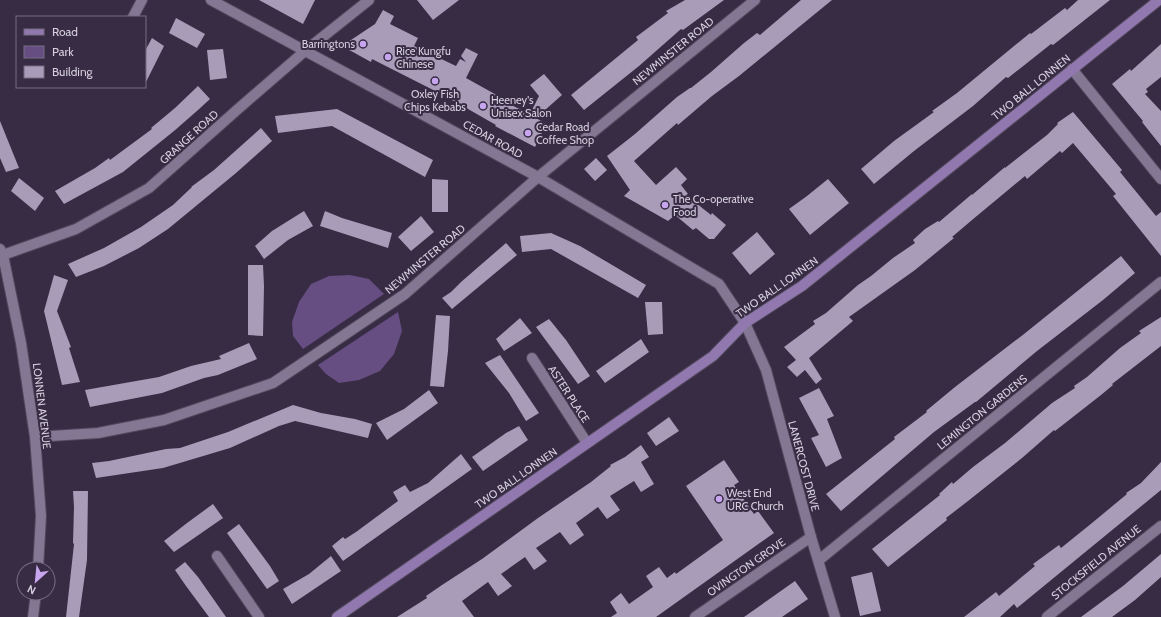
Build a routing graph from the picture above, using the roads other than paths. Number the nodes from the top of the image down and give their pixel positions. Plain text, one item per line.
1 (142, 0) edge
2 (211, 0) edge
3 (369, 0) edge
4 (755, 0) edge
5 (1160, 0) edge
6 (134, 16) edge
7 (305, 51) junction
8 (1072, 69) junction
9 (538, 177) junction
10 (1161, 179) edge
11 (1, 252) edge
12 (1161, 282) edge
13 (745, 323) junction
14 (532, 358) dead end
15 (35, 437) junction
16 (587, 443) junction
17 (1161, 526) edge
18 (811, 537) junction
19 (217, 556) dead end
20 (819, 560) junction
21 (38, 561) edge
22 (35, 601) edge
23 (33, 617) edge
24 (260, 617) edge
25 (337, 617) edge
26 (695, 617) edge
27 (835, 617) edge
28 (1047, 617) edge

1 - 6 street
2 - 7 street, CEDAR ROAD
3 - 7 street, GRANGE ROAD
4 - 9 street, NEWMINSTER ROAD
5 - 8 main road, TWO BALL LONNEN
7 - 9 street, CEDAR ROAD
7 - 11 street, GRANGE ROAD
8 - 10 street
8 - 13 main road, TWO BALL LONNEN
9 - 13 street, CEDAR ROAD
9 - 15 street, NEWMINSTER ROAD
11 - 15 street, LONNEN AVENUE
12 - 20 street, LEMINGTON GARDENS
13 - 16 main road, TWO BALL LONNEN
13 - 18 street, LANERCOST DRIVE
14 - 16 street, ASTER PLACE
15 - 21 street, LONNEN AVENUE
16 - 25 main road, TWO BALL LONNEN
17 - 28 street, STOCKSFIELD AVENUE
18 - 20 street, LANERCOST DRIVE
18 - 26 street, OVINGTON GROVE
19 - 24 street
20 - 27 street, LANERCOST DRIVE
22 - 23 street

